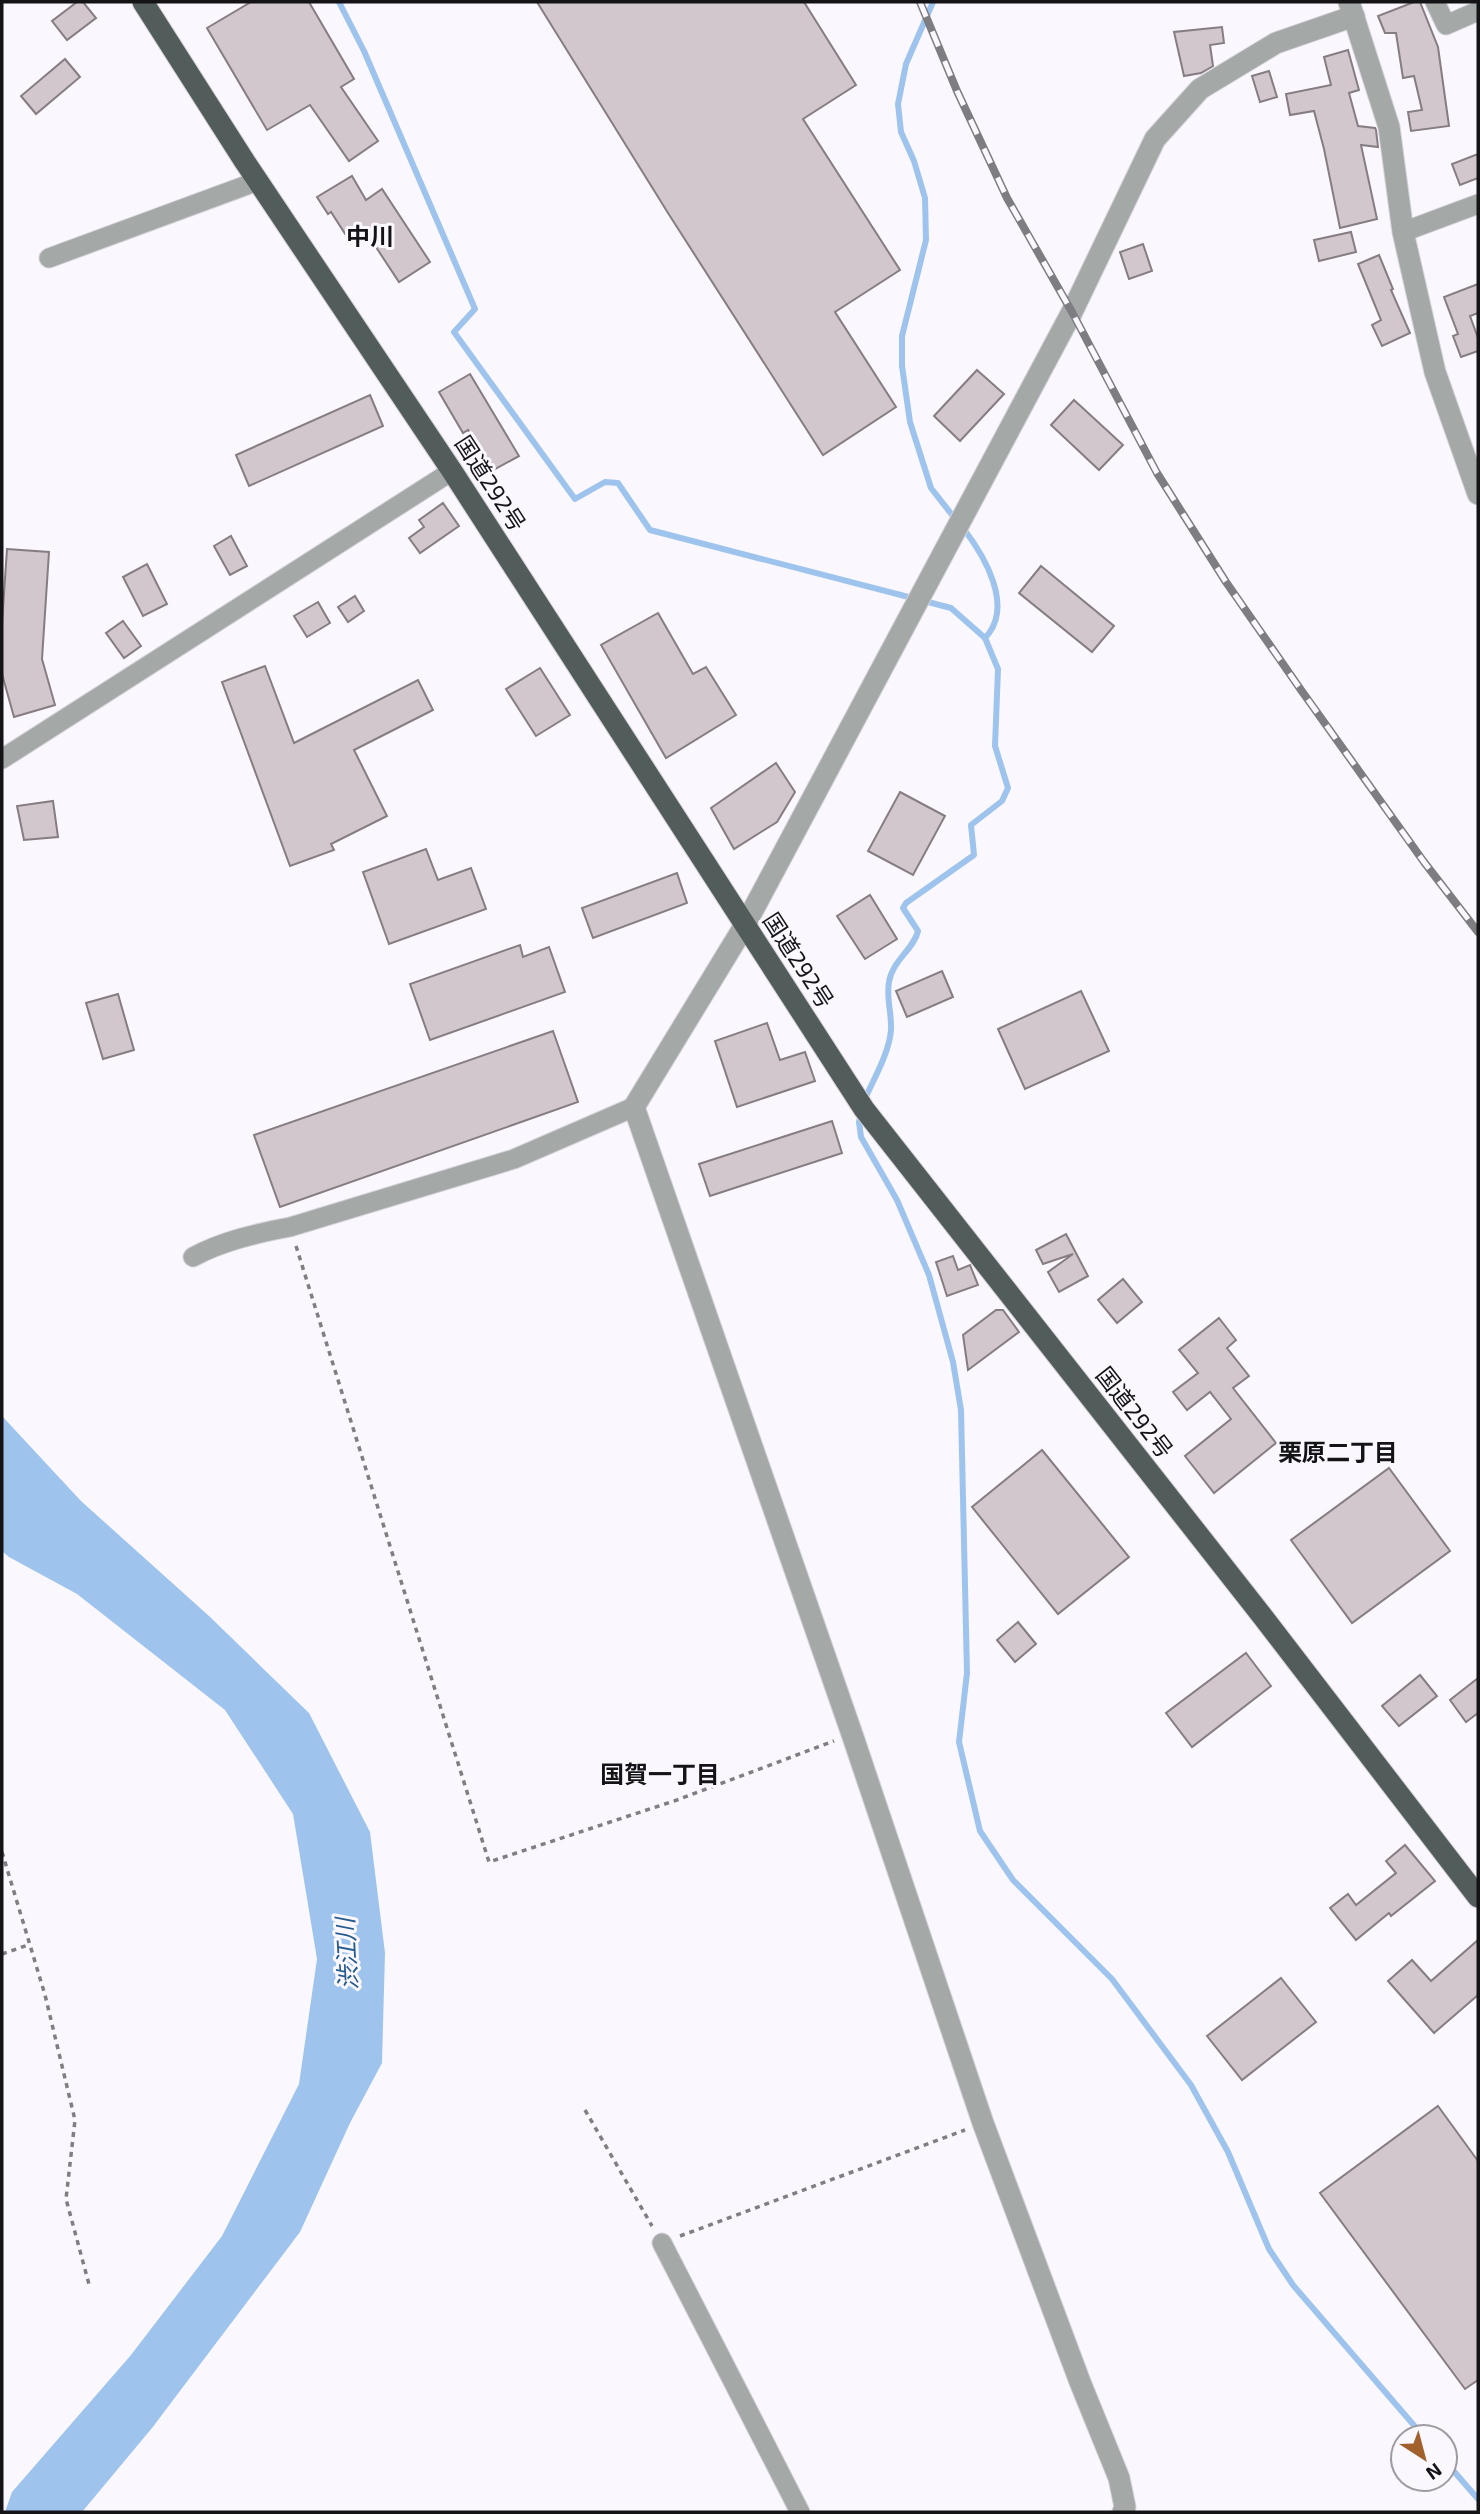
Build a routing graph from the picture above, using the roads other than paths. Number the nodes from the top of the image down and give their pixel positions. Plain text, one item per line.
1 (143, 2) edge
2 (1435, 2) edge
3 (1351, 9) edge
4 (1478, 11) edge
5 (258, 181) junction
6 (1478, 204) edge
7 (1403, 232) junction
8 (49, 257) dead end
9 (452, 471) junction
10 (1478, 494) edge
11 (2, 758) edge
12 (745, 925) junction
13 (634, 1107) junction
14 (193, 1257) dead end
15 (1478, 1897) edge
16 (662, 2243) road end
17 (800, 2512) edge
18 (1123, 2512) edge

1 - 5 highway, 国道292号
2 - 4 street
3 - 7 street
3 - 12 street
5 - 8 street
5 - 9 highway, 国道292号
6 - 7 street
7 - 10 street
9 - 11 street
9 - 12 highway, 国道292号
12 - 13 street
12 - 15 highway, 国道292号
13 - 14 street
13 - 18 street
16 - 17 street

